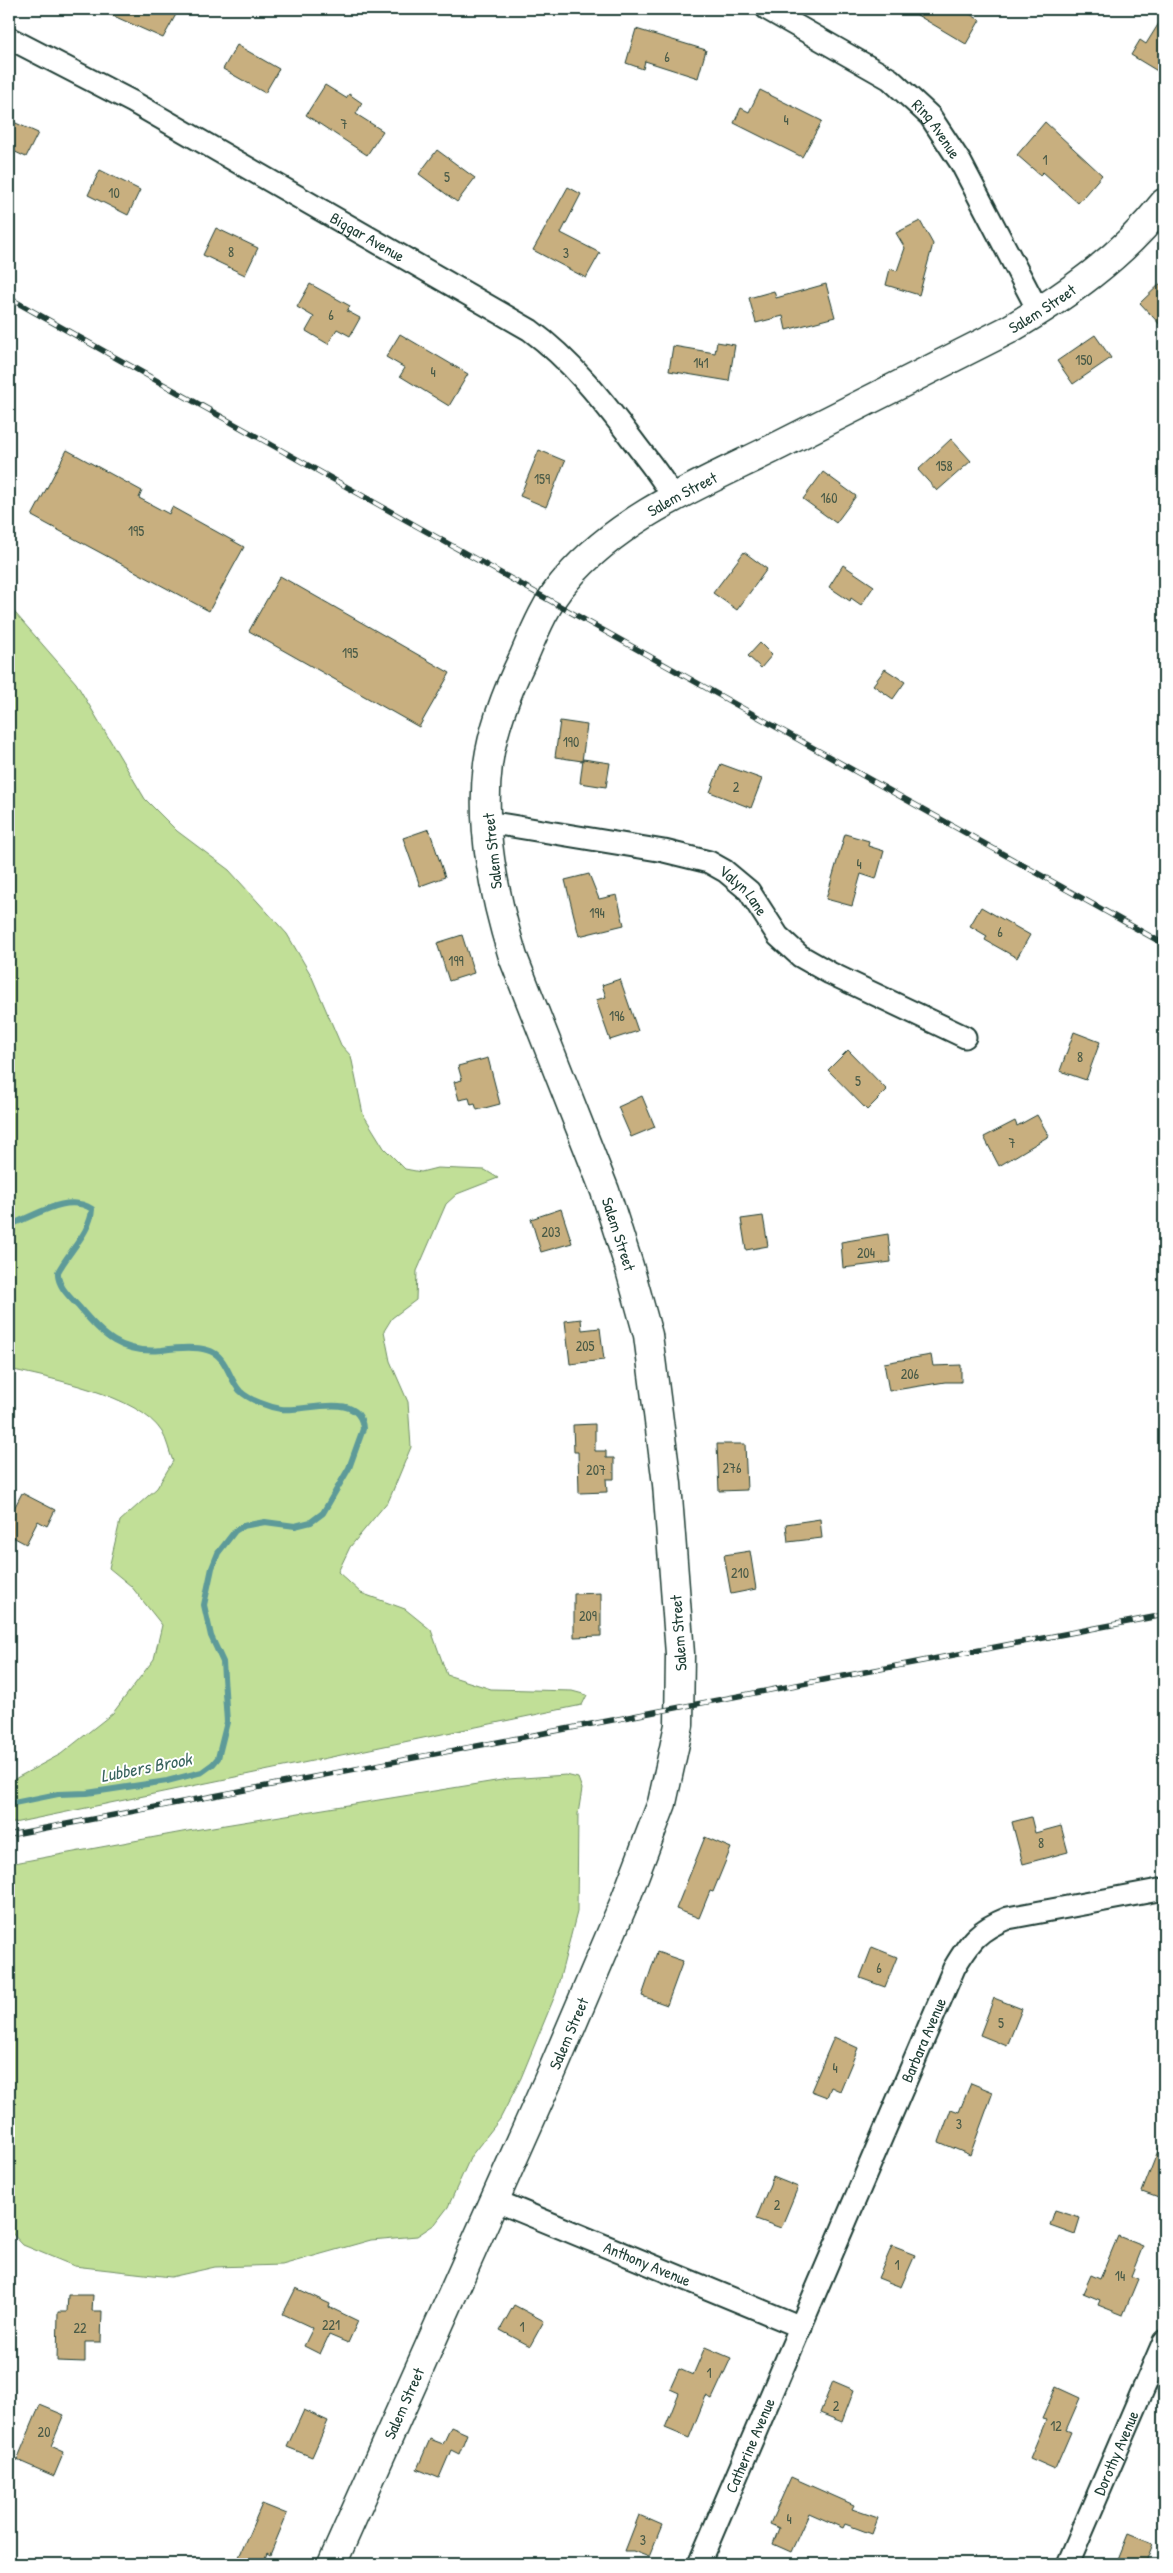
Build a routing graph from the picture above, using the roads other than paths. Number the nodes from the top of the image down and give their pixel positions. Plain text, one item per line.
1 (767, 9) edge
2 (9, 38) edge
3 (1164, 203) edge
4 (1039, 312) junction
5 (674, 499) junction
6 (487, 822) junction
7 (965, 1037) dead end
8 (1164, 1889) edge
9 (494, 2200) junction
10 (801, 2327) junction
11 (1164, 2342) edge
12 (332, 2564) edge
13 (699, 2564) edge
14 (1068, 2564) edge

1 - 4 street, Ring Avenue
2 - 5 street, Biggar Avenue
3 - 4 street, Salem Street
4 - 5 street, Salem Street
5 - 6 street, Salem Street
6 - 7 street, Valyn Lane
6 - 9 street, Salem Street
8 - 10 street, Barbara Avenue
9 - 10 street, Anthony Avenue
9 - 12 street, Salem Street
10 - 13 street, Catherine Avenue
11 - 14 street, Dorothy Avenue

